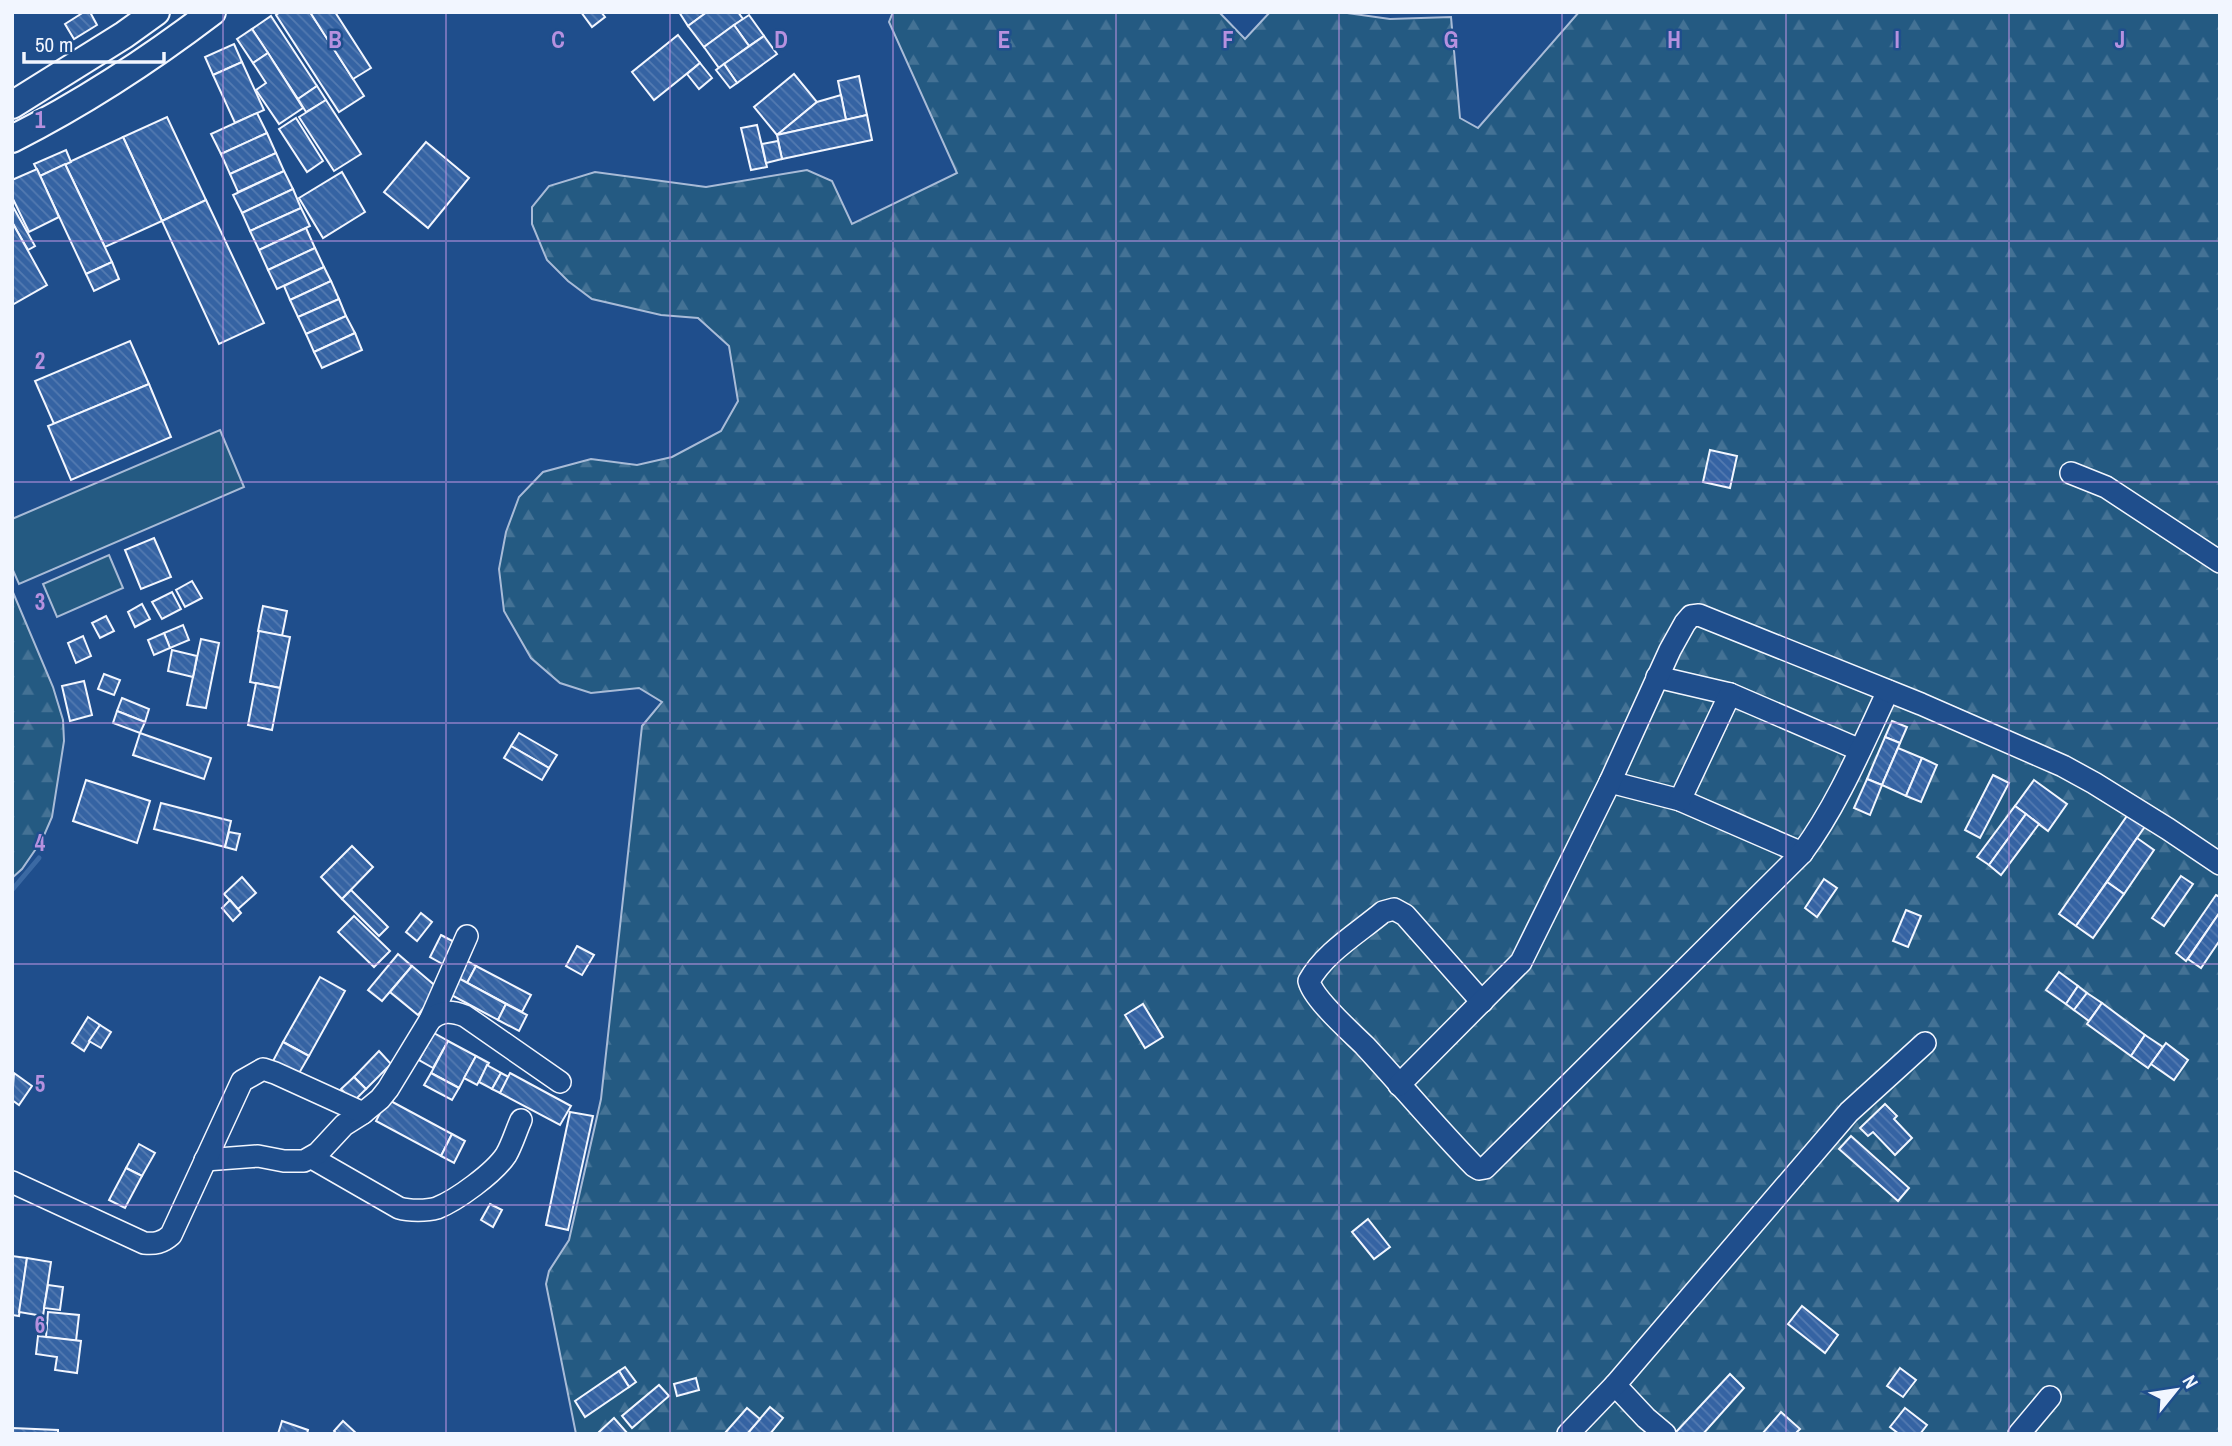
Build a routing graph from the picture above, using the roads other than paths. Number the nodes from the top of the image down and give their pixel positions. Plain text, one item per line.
1 (156, 12) edge
2 (212, 12) edge
3 (12, 105) edge
4 (12, 139) edge
5 (2071, 473) dead end
6 (2220, 562) edge
7 (1657, 677) junction
8 (1888, 691) junction
9 (1730, 694) junction
10 (1860, 750) junction
11 (1609, 782) junction
12 (1680, 800) junction
13 (1802, 853) junction
14 (2220, 864) edge
15 (467, 936) dead end
16 (1482, 1002) junction
17 (430, 1020) junction
18 (1925, 1043) dead end
19 (559, 1082) dead end
20 (1399, 1085) junction
21 (363, 1113) junction
22 (521, 1120) dead end
23 (312, 1158) junction
24 (205, 1160) junction
25 (12, 1182) edge
26 (1615, 1385) junction
27 (2050, 1397) dead end
28 (1568, 1434) edge
29 (1665, 1434) edge
30 (2019, 1434) edge

1 - 3 main road
2 - 4 main road
5 - 6 street
7 - 8 street
7 - 9 street
7 - 11 street
8 - 10 street
8 - 14 street
9 - 10 street
9 - 12 street
10 - 13 street
11 - 12 street
11 - 16 street
12 - 13 street
13 - 20 street
15 - 17 street
16 - 20 street
16 - 20 street
17 - 19 street
17 - 21 street
18 - 26 street
21 - 23 street
21 - 24 street
22 - 23 street
23 - 24 street
24 - 25 street
26 - 28 street
26 - 29 street
27 - 30 street

